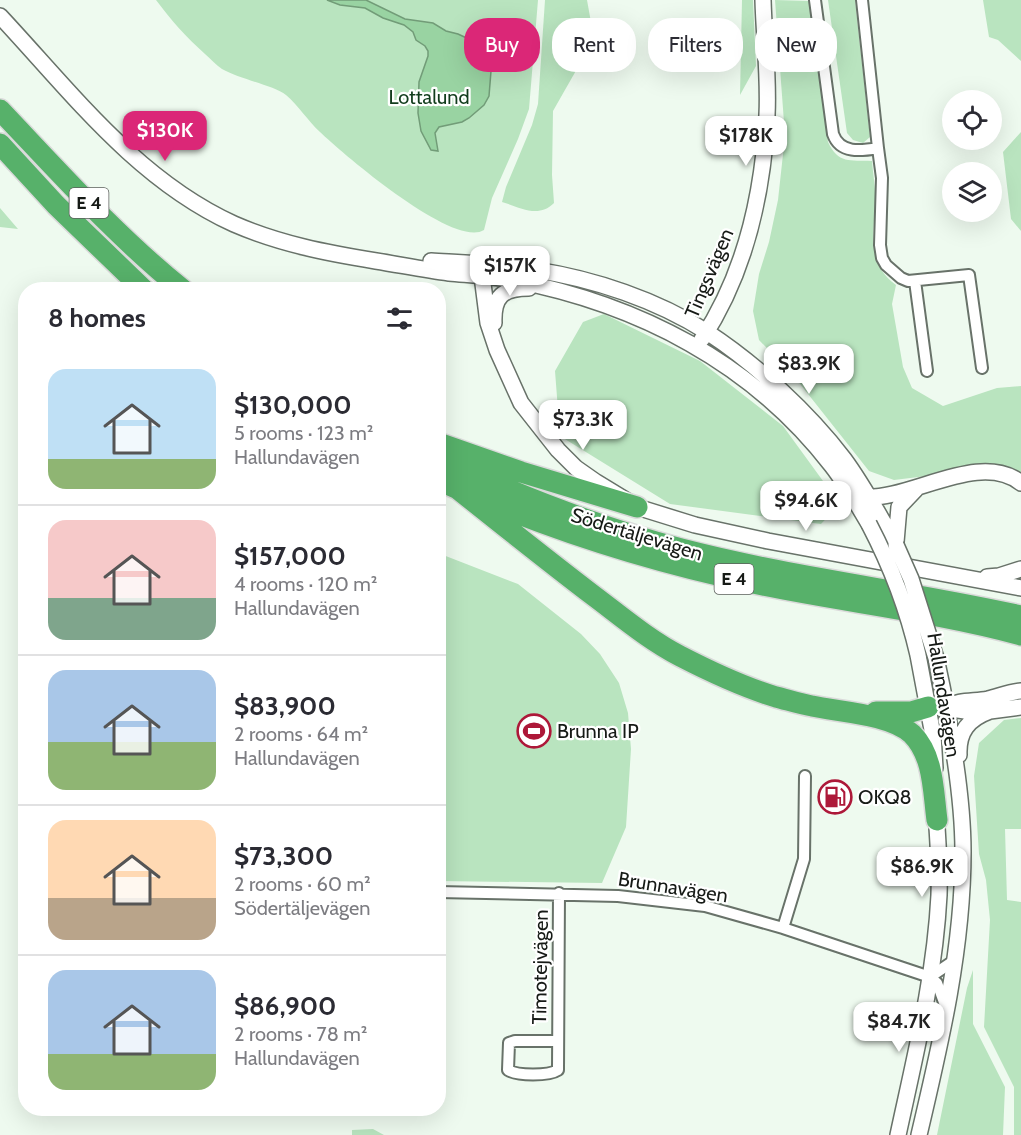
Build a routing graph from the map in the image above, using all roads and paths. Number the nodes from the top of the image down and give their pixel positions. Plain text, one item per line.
1 (763, 0) edge
2 (815, 0) edge
3 (862, 0) edge
4 (0, 16) edge
5 (0, 110) edge
6 (0, 144) edge
7 (879, 148) junction
8 (478, 270) junction
9 (915, 281) junction
10 (136, 282) edge
11 (173, 282) edge
12 (544, 288) junction
13 (707, 332) junction
14 (698, 346) junction
15 (497, 350) junction
16 (982, 368) dead end
17 (927, 371) dead end
18 (446, 446) edge
19 (446, 463) edge
20 (1021, 483) edge
21 (446, 484) edge
22 (847, 488) junction
23 (917, 488) junction
24 (458, 489) junction
25 (870, 498) junction
26 (637, 507) junction
27 (896, 545) junction
28 (1021, 569) edge
29 (969, 578) junction
30 (1021, 588) edge
31 (1021, 616) edge
32 (1021, 635) edge
33 (940, 679) junction
34 (1013, 692) edge
35 (937, 707) junction
36 (1021, 707) edge
37 (990, 711) junction
38 (851, 712) junction
39 (805, 776) dead end
40 (961, 812) junction
41 (937, 820) junction
42 (446, 892) edge
43 (559, 893) junction
44 (783, 928) junction
45 (955, 960) junction
46 (930, 977) junction
47 (947, 1010) junction
48 (557, 1041) junction
49 (898, 1135) edge
50 (919, 1135) edge

1 - 13 main road, Tingsvägen
2 - 7 street
3 - 7 street
4 - 8 main road, Hallundavägen
5 - 11 highway, E 4
6 - 10 highway, E 4
7 - 9 street
8 - 12 main road, Hallundavägen
8 - 13 main road, Hallundavägen
8 - 15 main road
9 - 16 street
9 - 17 street
12 - 14 main road, Hallundavägen
12 - 15 main road
13 - 14 main road, Tingsvägen
13 - 25 main road, Hallundavägen
14 - 22 main road, Hallundavägen
15 - 26 main road
18 - 26 highway
19 - 31 highway, Södertäljevägen / E 4
20 - 23 main road
21 - 24 highway, E 4
22 - 25 main road
22 - 35 main road, Hallundavägen, bridge
23 - 25 main road
23 - 27 main road
24 - 32 highway, E 4
24 - 38 highway
25 - 27 main road, Hallundavägen
26 - 29 main road
27 - 33 main road, Hallundavägen, bridge
28 - 29 main road
29 - 30 main road
33 - 34 main road
33 - 35 main road, Hallundavägen
34 - 35 main road
35 - 37 main road
35 - 38 highway
35 - 40 main road, Hallundavägen
35 - 41 main road, Hallundavägen
36 - 37 main road
37 - 40 main road
38 - 41 highway
39 - 44 street
40 - 45 main road, Hallundavägen
41 - 46 main road, Hallundavägen
42 - 43 street, Brunnavägen
43 - 44 street, Brunnavägen
43 - 48 street, Timotejvägen
44 - 46 street, Brunnavägen
45 - 46 street
45 - 47 main road, Hallundavägen
46 - 47 street
46 - 49 main road, Hallundavägen
47 - 50 main road, Hallundavägen
48 - 48 street, Timotejvägen

